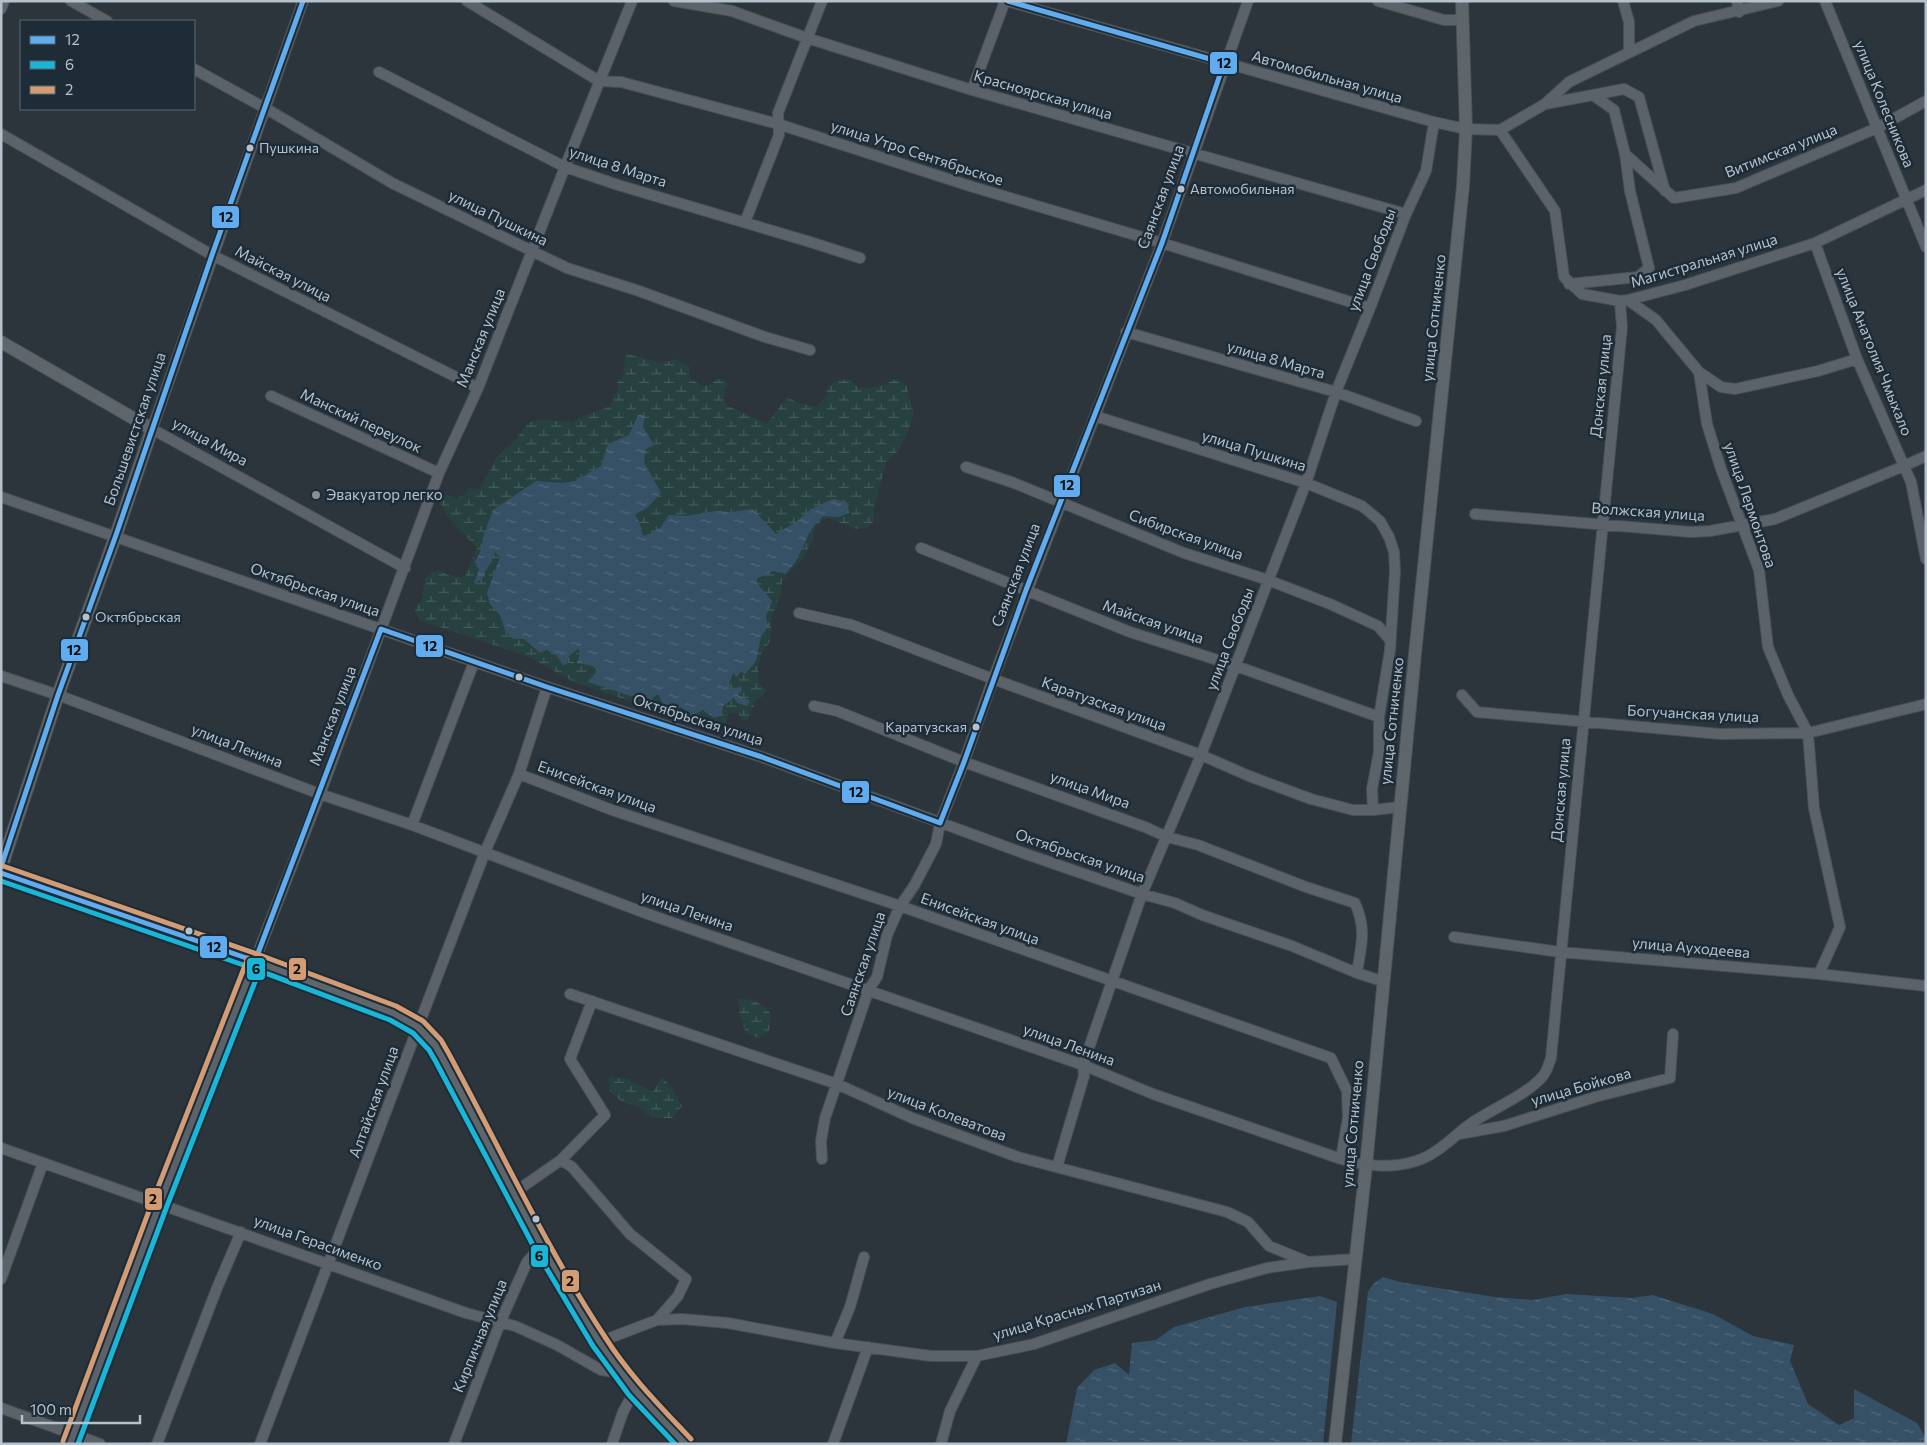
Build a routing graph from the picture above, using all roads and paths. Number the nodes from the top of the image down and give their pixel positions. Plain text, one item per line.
1 (4, 1) edge
2 (71, 1) edge
3 (303, 1) edge
4 (467, 1) edge
5 (632, 1) edge
6 (674, 1) edge
7 (822, 1) edge
8 (1006, 1) edge
9 (1248, 1) edge
10 (1378, 1) edge
11 (1462, 1) edge
12 (1623, 1) edge
13 (1778, 1) edge
14 (1825, 1) edge
15 (1738, 6) edge
16 (1, 9) edge
17 (105, 20) edge
18 (1463, 20) junction
19 (807, 38) junction
20 (1629, 52) junction
21 (1224, 63) junction
22 (195, 70) edge
23 (379, 72) dead end
24 (599, 81) junction
25 (972, 90) junction
26 (1593, 95) junction
27 (1926, 101) edge
28 (1545, 104) junction
29 (265, 108) junction
30 (1434, 122) junction
31 (778, 124) junction
32 (1877, 128) junction
33 (1466, 129) junction
34 (1500, 130) junction
35 (1, 134) edge
36 (1193, 153) junction
37 (1625, 154) junction
38 (565, 167) junction
39 (1926, 190) edge
40 (1665, 191) junction
41 (1906, 198) junction
42 (1406, 214) junction
43 (745, 222) junction
44 (1162, 243) junction
45 (1815, 243) junction
46 (1926, 247) edge
47 (532, 251) junction
48 (212, 255) junction
49 (860, 258) dead end
50 (1569, 284) junction
51 (1624, 300) junction
52 (1370, 308) junction
53 (1126, 332) junction
54 (1, 342) edge
55 (810, 350) dead end
56 (1858, 359) junction
57 (1699, 372) junction
58 (478, 388) junction
59 (1336, 392) junction
60 (271, 396) dead end
61 (1095, 416) junction
62 (1416, 421) dead end
63 (152, 429) junction
64 (1926, 456) edge
65 (1904, 466) junction
66 (966, 467) dead end
67 (439, 473) junction
68 (1306, 483) junction
69 (1, 496) edge
70 (1060, 503) junction
71 (1475, 514) dead end
72 (1602, 524) junction
73 (1742, 526) junction
74 (116, 535) junction
75 (921, 548) dead end
76 (1926, 560) edge
77 (405, 568) junction
78 (1268, 580) junction
79 (1026, 590) junction
80 (799, 613) dead end
81 (382, 629) junction
82 (1390, 640) junction
83 (474, 662) junction
84 (1236, 666) junction
85 (1, 676) edge
86 (993, 680) junction
87 (547, 687) junction
88 (58, 695) junction
89 (1462, 695) dead end
90 (1926, 704) edge
91 (814, 706) dead end
92 (1379, 717) junction
93 (1582, 721) junction
94 (1808, 733) junction
95 (1201, 755) junction
96 (964, 762) junction
97 (519, 774) junction
98 (320, 794) junction
99 (1400, 807) junction
100 (1373, 810) junction
101 (940, 823) junction
102 (412, 825) junction
103 (1167, 837) junction
104 (485, 852) junction
105 (1, 868) edge
106 (1, 873) edge
107 (1142, 894) junction
108 (900, 906) junction
109 (1454, 937) dead end
110 (1560, 952) junction
111 (255, 961) junction
112 (1358, 973) junction
113 (1818, 974) junction
114 (1111, 981) junction
115 (1382, 981) junction
116 (1926, 986) edge
117 (870, 989) junction
118 (570, 994) dead end
119 (592, 1002) junction
120 (418, 1027) junction
121 (1673, 1034) dead end
122 (1083, 1064) junction
123 (837, 1084) junction
124 (1458, 1134) junction
125 (1, 1148) edge
126 (822, 1159) dead end
127 (1341, 1159) junction
128 (561, 1160) junction
129 (43, 1163) junction
130 (1366, 1166) junction
131 (1057, 1167) junction
132 (515, 1192) junction
133 (160, 1203) junction
134 (241, 1232) junction
135 (542, 1245) junction
136 (864, 1257) dead end
137 (1356, 1259) junction
138 (1308, 1262) junction
139 (330, 1263) junction
140 (1, 1279) edge
141 (657, 1320) junction
142 (500, 1323) junction
143 (600, 1342) junction
144 (835, 1343) junction
145 (868, 1347) junction
146 (976, 1356) junction
147 (621, 1373) junction
148 (635, 1390) junction
149 (1, 1408) edge
150 (72, 1439) edge
151 (100, 1444) edge
152 (158, 1444) edge
153 (260, 1444) edge
154 (454, 1444) edge
155 (612, 1444) edge
156 (685, 1444) edge
157 (833, 1444) edge
158 (940, 1444) edge
159 (1336, 1444) edge

1 - 16 street
2 - 17 street
3 - 29 street, Большевистская улица
4 - 24 street, улица Утро Сентябрьское
5 - 24 street, Манская улица
6 - 19 street, Красноярская улица
7 - 19 street
8 - 21 street, Автомобильная улица
8 - 25 street
9 - 21 street, Саянская улица
10 - 18 street
11 - 18 main road, улица Сотниченко
12 - 20 street
13 - 15 street
14 - 32 street, улица Колесникова
15 - 20 street
18 - 33 main road, улица Сотниченко
19 - 25 street, Красноярская улица
19 - 31 street
20 - 28 street
21 - 30 street, Автомобильная улица
21 - 36 street, Саянская улица
22 - 29 street, улица Пушкина
23 - 38 street, улица 8 Марта
24 - 31 street, улица Утро Сентябрьское
24 - 38 street, Манская улица
25 - 36 street, Красноярская улица
26 - 28 street
26 - 37 street
26 - 40 street
27 - 32 street, Витимская улица
28 - 34 street
29 - 47 street, улица Пушкина
29 - 48 street, Большевистская улица
30 - 33 street, Автомобильная улица
30 - 42 street, улица Свободы
31 - 43 street
31 - 44 street, улица Утро Сентябрьское
32 - 40 street, Витимская улица
32 - 41 street, улица Колесникова
33 - 34 street
33 - 99 main road, улица Сотниченко
34 - 50 street
35 - 48 street, Майская улица
36 - 42 street, Красноярская улица
36 - 44 street, Саянская улица
37 - 40 street
37 - 50 street
38 - 43 street, улица 8 Марта
38 - 47 street, Манская улица
39 - 41 street, Магистральная улица
41 - 45 street, Магистральная улица
41 - 46 street, улица Колесникова
42 - 52 street, улица Свободы
43 - 49 street, улица 8 Марта
44 - 52 street, улица Утро Сентябрьское
44 - 53 street, Саянская улица
45 - 51 street, Магистральная улица
45 - 56 street, улица Анатолия Чмыхало
47 - 55 street, улица Пушкина
47 - 58 street, Манская улица
48 - 58 street, Майская улица
48 - 63 street, Большевистская улица
50 - 51 street, Магистральная улица
51 - 57 street
51 - 72 street, Донская улица
52 - 59 street, улица Свободы
53 - 59 street, улица 8 Марта
53 - 61 street, Саянская улица
54 - 63 main road, улица Мира
56 - 57 street
56 - 65 street, улица Анатолия Чмыхало
57 - 73 street, улица Лермонтова
58 - 67 street, Манская улица
59 - 62 street, улица 8 Марта
59 - 68 street, улица Свободы
60 - 67 street, Манский переулок
61 - 68 street, улица Пушкина
61 - 70 street, Саянская улица
63 - 74 main road, Большевистская улица
63 - 77 street, улица Мира
64 - 65 street, Волжская улица
65 - 73 street, Волжская улица
65 - 76 street, улица Анатолия Чмыхало
66 - 70 street, Сибирская улица
67 - 77 street, Манская улица
68 - 78 street, улица Свободы
68 - 82 street, улица Пушкина
69 - 74 street, Октябрьская улица
70 - 78 street, Сибирская улица
70 - 79 street, Саянская улица
71 - 72 street, Волжская улица
72 - 73 street, Волжская улица
72 - 93 street, Донская улица
73 - 94 street, улица Лермонтова
74 - 81 street, Октябрьская улица
74 - 88 main road, Большевистская улица
75 - 79 street, Майская улица
77 - 81 street, Манская улица
78 - 82 street, Сибирская улица
78 - 84 street, улица Свободы
79 - 84 street, Майская улица
79 - 86 street, Саянская улица
80 - 86 street, Каратузская улица
81 - 83 street, Октябрьская улица
81 - 98 street, Манская улица
82 - 92 street
83 - 87 street, Октябрьская улица
83 - 102 street
84 - 92 street, Майская улица
84 - 95 street, улица Свободы
85 - 88 street, улица Ленина
86 - 95 street, Каратузская улица
86 - 96 street, Саянская улица
87 - 97 street, Алтайская улица
87 - 101 street, Октябрьская улица
88 - 98 street, улица Ленина
88 - 105 main road, Большевистская улица
89 - 93 street, Богучанская улица
90 - 94 street, Богучанская улица
91 - 96 street, улица Мира
92 - 100 street
93 - 94 street, Богучанская улица
93 - 110 street, Донская улица
94 - 113 street, улица Лермонтова
95 - 100 street, Каратузская улица
95 - 103 street, улица Свободы
96 - 101 street, Саянская улица
96 - 103 street, улица Мира
97 - 104 street, Алтайская улица
97 - 108 street, Енисейская улица
98 - 102 street, улица Ленина
98 - 111 street, Манская улица
99 - 100 street, Каратузская улица
99 - 115 main road, улица Сотниченко
101 - 107 street, Октябрьская улица
101 - 108 street, Саянская улица
102 - 104 street, улица Ленина
103 - 107 street, улица Свободы
103 - 112 street, улица Мира
104 - 117 street, улица Ленина
104 - 120 street, Алтайская улица
106 - 111 main road
107 - 112 street, Октябрьская улица
107 - 114 street, улица Свободы
108 - 114 street, Енисейская улица
108 - 117 street, Саянская улица
109 - 110 street, улица Ауходеева
110 - 113 street, улица Ауходеева
110 - 124 street, Донская улица
111 - 120 main road
111 - 133 street, Манская улица
112 - 115 street, Октябрьская улица
113 - 116 street, улица Ауходеева
114 - 122 street, улица Свободы
114 - 127 street, Енисейская улица
115 - 130 main road, улица Сотниченко
117 - 122 street, улица Ленина
117 - 123 street, Саянская улица
118 - 119 street, улица Колеватова
119 - 123 street, улица Колеватова
119 - 128 street
120 - 132 main road
120 - 139 street, Алтайская улица
121 - 124 street, улица Бойкова
122 - 127 street, улица Ленина
122 - 131 street, улица Свободы
123 - 126 street, Саянская улица
123 - 131 street, улица Колеватова
124 - 130 street, Донская улица
125 - 129 street, улица Герасименко
127 - 130 street, улица Ленина
128 - 132 street
128 - 141 street
129 - 133 street, улица Герасименко
129 - 140 street
130 - 137 main road, улица Сотниченко
131 - 138 street, улица Колеватова
132 - 135 main road
133 - 134 street, улица Герасименко
133 - 150 street, Манская улица
134 - 139 street, улица Герасименко
134 - 152 street
135 - 142 street, Кирпичная улица
135 - 143 main road
136 - 144 street
137 - 138 street, улица Красных Партизан
137 - 159 main road, улица Сотниченко
138 - 146 street, улица Красных Партизан
139 - 142 street, улица Герасименко
139 - 153 street, Алтайская улица
141 - 143 street, улица Красных Партизан
141 - 144 street, улица Красных Партизан
142 - 147 street, улица Герасименко
142 - 154 street, Кирпичная улица
143 - 147 main road
144 - 145 street, улица Красных Партизан
145 - 146 street, улица Красных Партизан
145 - 157 street
146 - 158 street
147 - 148 main road
148 - 155 street
148 - 156 main road
149 - 150 street
150 - 151 street

